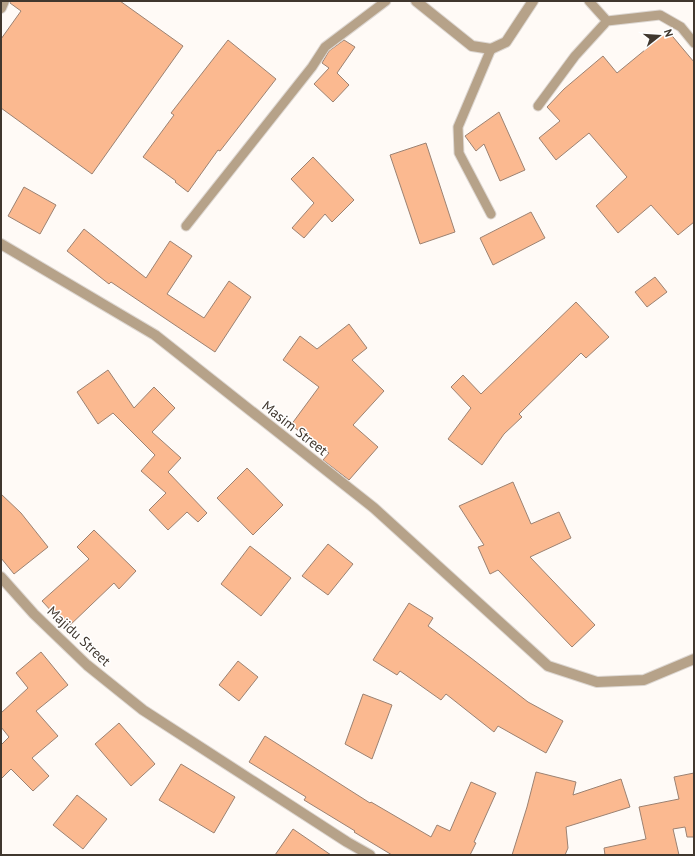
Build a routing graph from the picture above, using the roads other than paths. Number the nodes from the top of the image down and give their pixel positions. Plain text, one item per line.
1 (4, 1) edge
2 (386, 1) edge
3 (416, 1) edge
4 (533, 1) edge
5 (589, 1) edge
6 (1, 8) edge
7 (607, 21) junction
8 (694, 43) edge
9 (492, 49) junction
10 (538, 106) dead end
11 (491, 214) dead end
12 (186, 226) dead end
13 (1, 244) edge
14 (1, 576) edge
15 (694, 659) edge
16 (370, 855) edge

1 - 6 street
2 - 12 lane
3 - 9 street
4 - 9 street
5 - 7 lane
7 - 8 lane
7 - 10 lane
9 - 11 lane
13 - 15 street, Masim Street
14 - 16 street, Majidu Street

